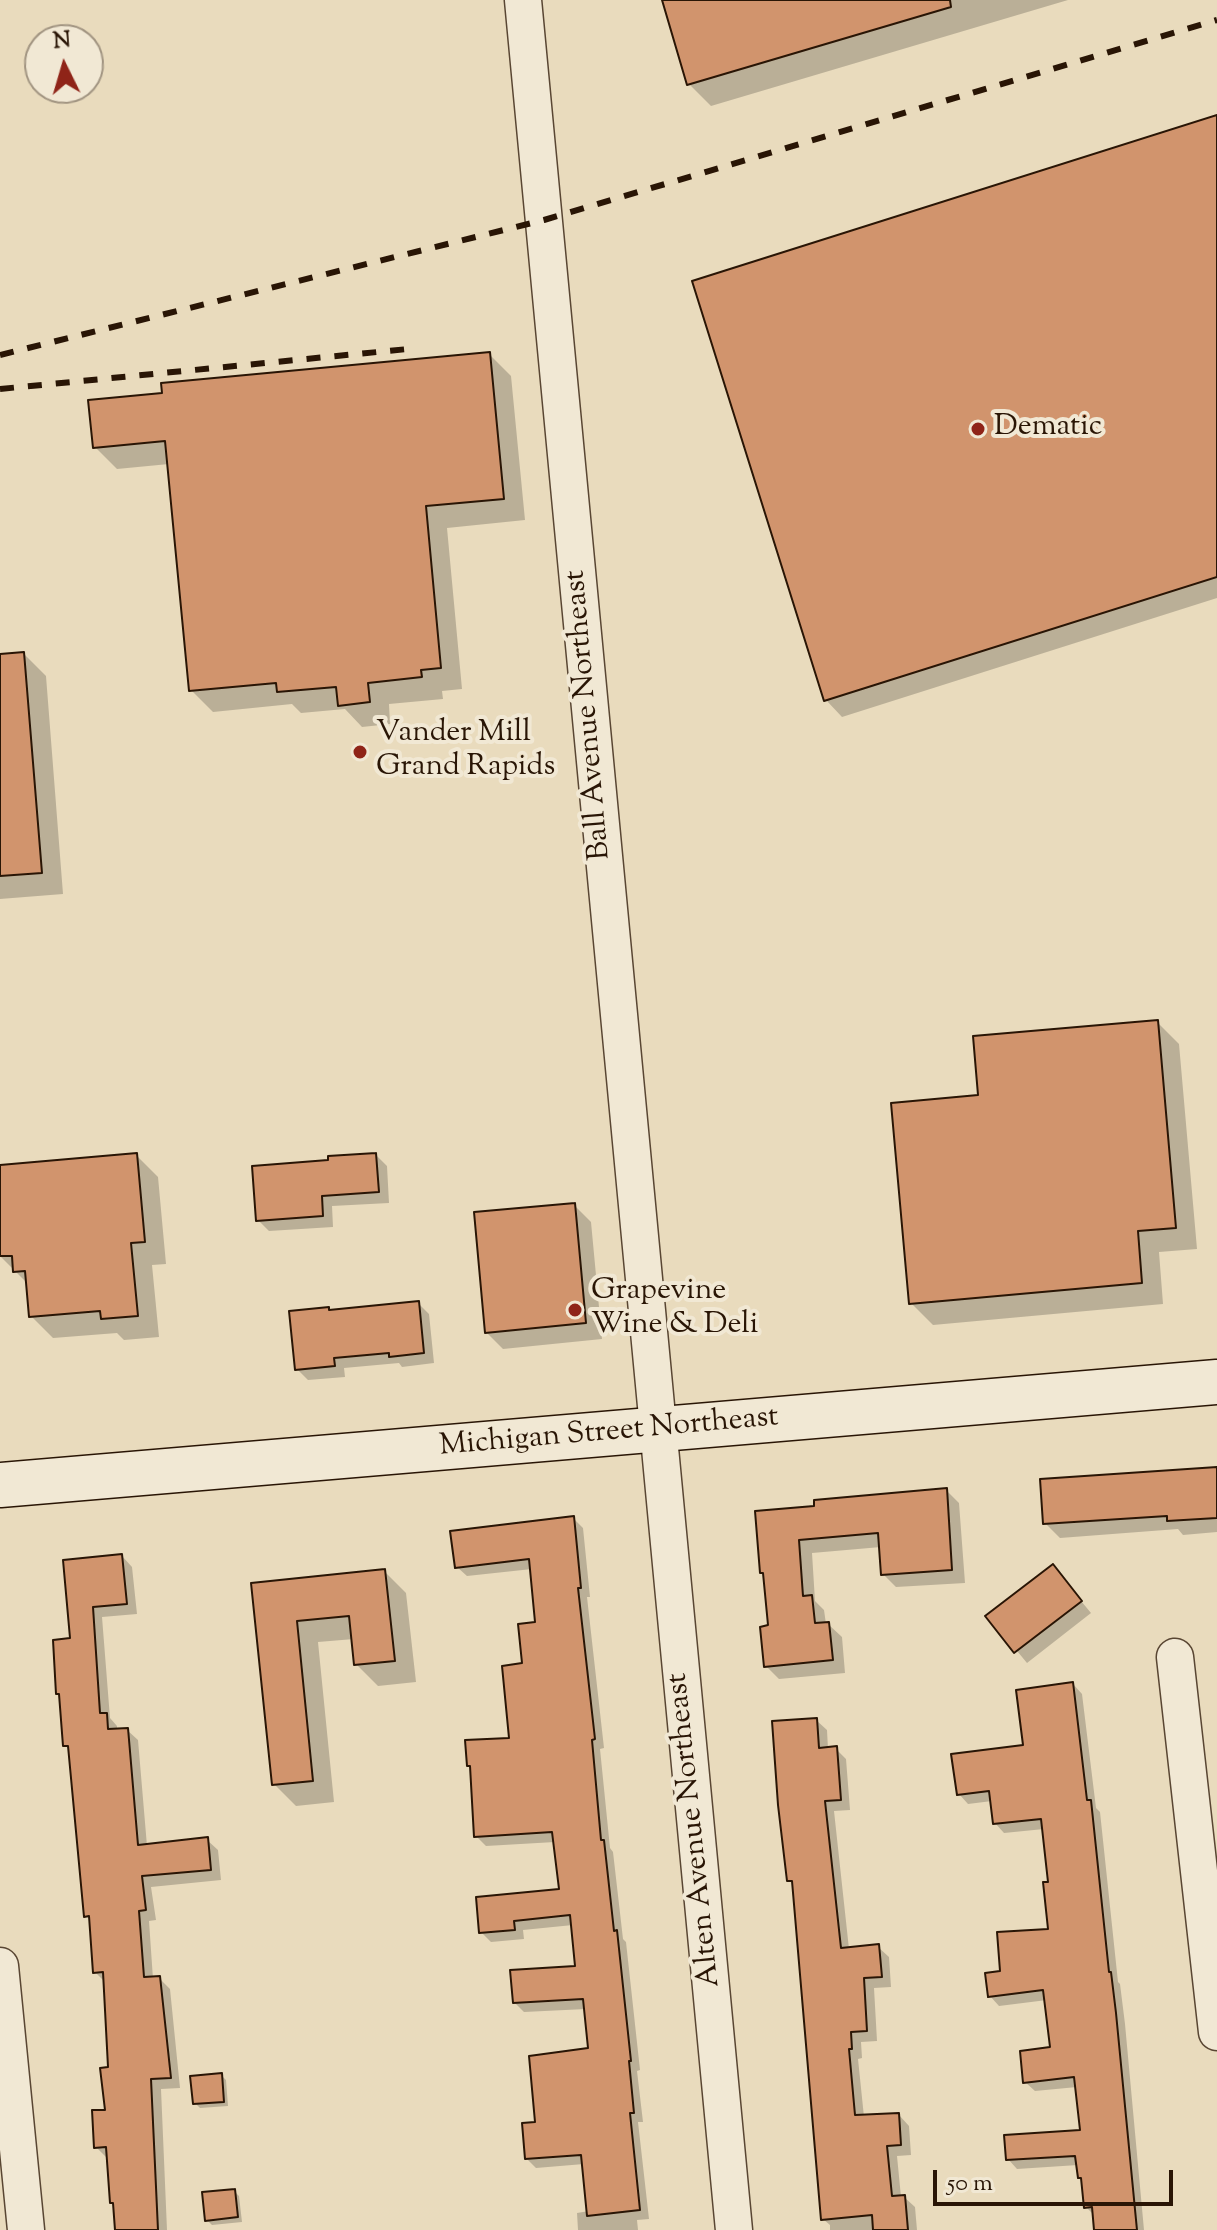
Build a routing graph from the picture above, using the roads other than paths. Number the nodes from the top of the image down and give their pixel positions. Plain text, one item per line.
1 (523, 0) edge
2 (1217, 1382) edge
3 (657, 1430) junction
4 (0, 1485) edge
5 (1175, 1657) dead end
6 (0, 1966) edge
7 (1217, 2032) edge
8 (26, 2230) edge
9 (734, 2230) edge

1 - 3 street, Ball Avenue Northeast
2 - 3 main road, Michigan Street Northeast
3 - 4 main road, Michigan Street Northeast
3 - 9 street, Alten Avenue Northeast
5 - 7 street
6 - 8 street

